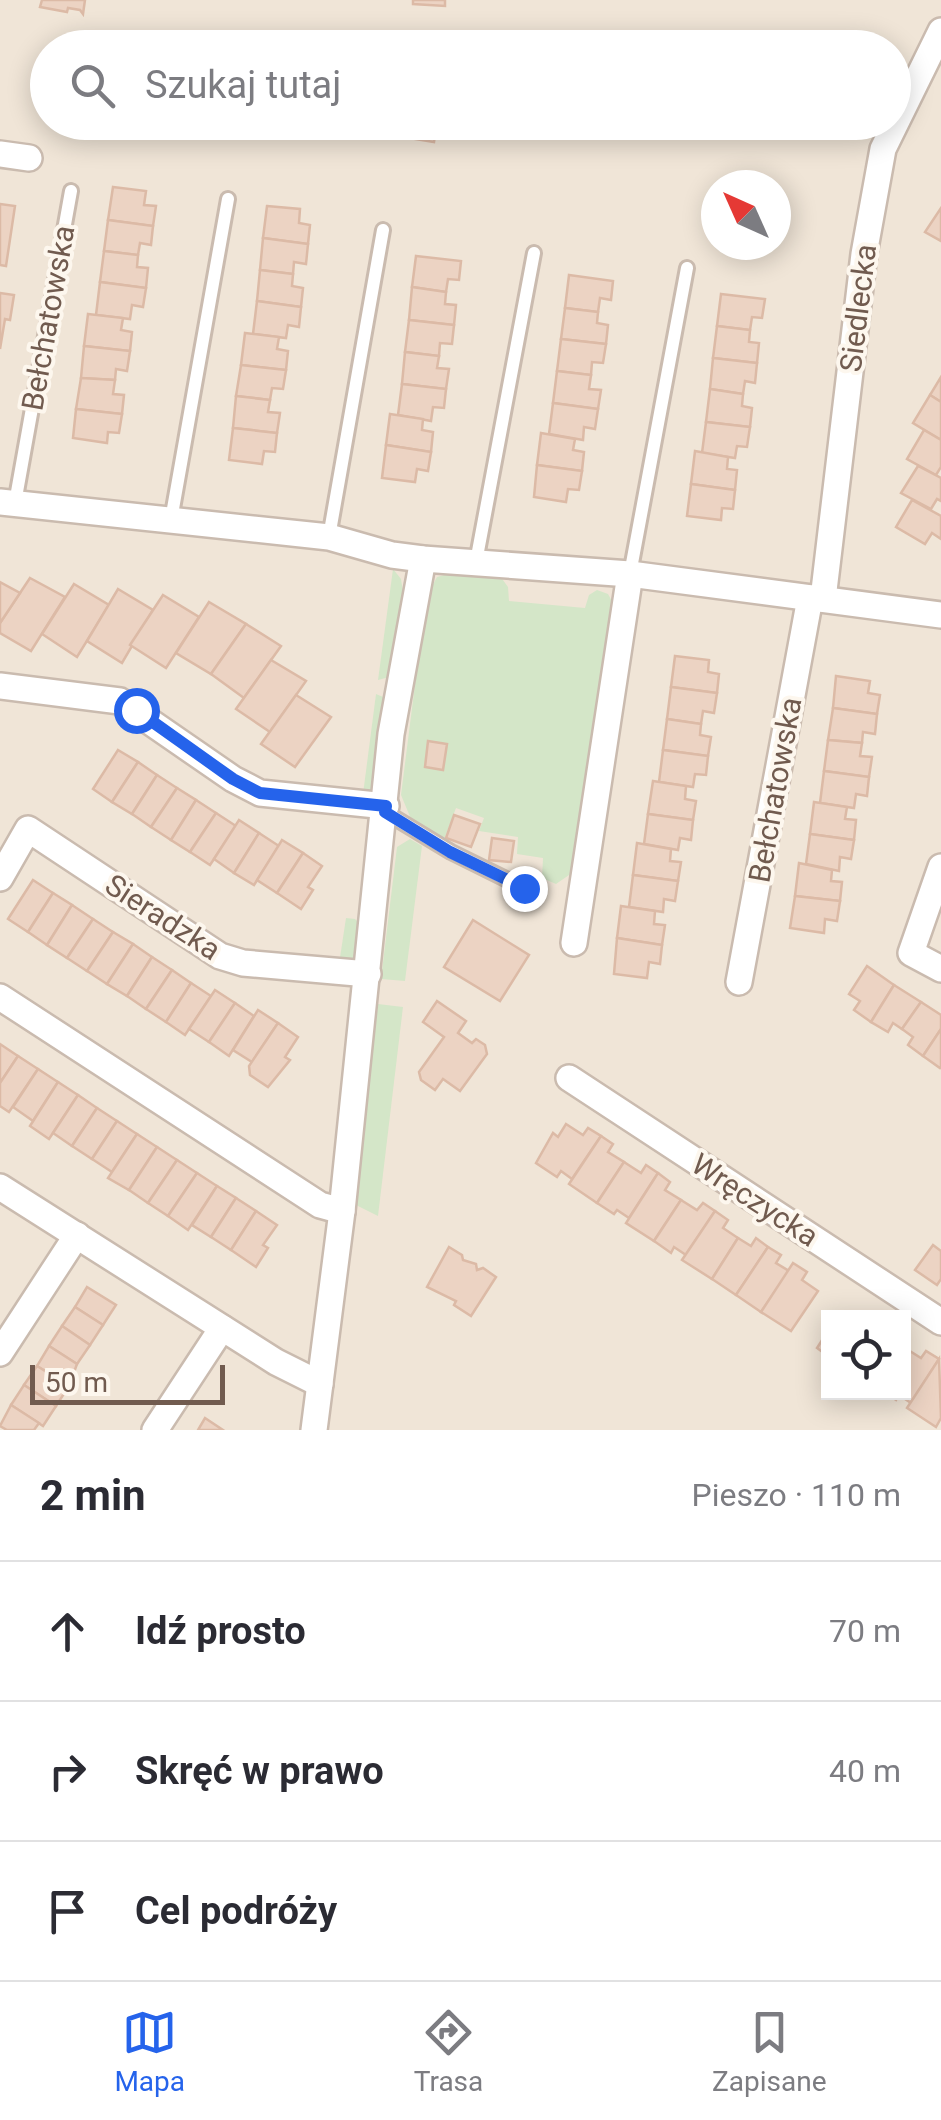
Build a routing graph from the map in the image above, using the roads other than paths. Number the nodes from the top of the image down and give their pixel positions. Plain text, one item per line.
1 (941, 31) edge
2 (911, 92) edge
3 (887, 140) edge
4 (0, 154) edge
5 (28, 158) dead end
6 (70, 191) dead end
7 (228, 199) dead end
8 (383, 230) dead end
9 (534, 253) dead end
10 (687, 268) dead end
11 (8, 502) edge
12 (171, 520) junction
13 (329, 536) junction
14 (423, 559) junction
15 (476, 562) junction
16 (630, 574) junction
17 (816, 598) junction
18 (941, 614) edge
19 (0, 686) edge
20 (386, 809) junction
21 (941, 867) edge
22 (0, 878) edge
23 (524, 888) dead end
24 (574, 943) dead end
25 (941, 969) edge
26 (368, 974) junction
27 (739, 982) dead end
28 (0, 997) edge
29 (569, 1078) dead end
30 (0, 1187) edge
31 (342, 1211) junction
32 (77, 1235) junction
33 (941, 1322) edge
34 (222, 1328) junction
35 (0, 1352) edge
36 (320, 1384) junction
37 (155, 1430) edge
38 (314, 1430) edge

1 - 2 street, Siedlecka
3 - 17 street, Siedlecka
4 - 5 street
6 - 11 lane, Bełchatowska
7 - 12 lane
8 - 13 lane
9 - 15 lane
10 - 16 lane
11 - 12 street, Bełchatowska
12 - 13 street, Bełchatowska
13 - 14 street, Bełchatowska
14 - 15 street, Bełchatowska
14 - 20 street
15 - 16 street, Bełchatowska
16 - 17 street, Bełchatowska
16 - 24 street
17 - 18 street, Bełchatowska
17 - 27 street, Bełchatowska
19 - 20 street
20 - 23 lane
20 - 26 street
21 - 25 street
22 - 26 street, Sieradzka
26 - 31 street
28 - 31 street
29 - 33 street, Wręczycka
30 - 32 street
31 - 36 street
32 - 34 street
32 - 35 street
34 - 36 street
34 - 37 street
36 - 38 street

